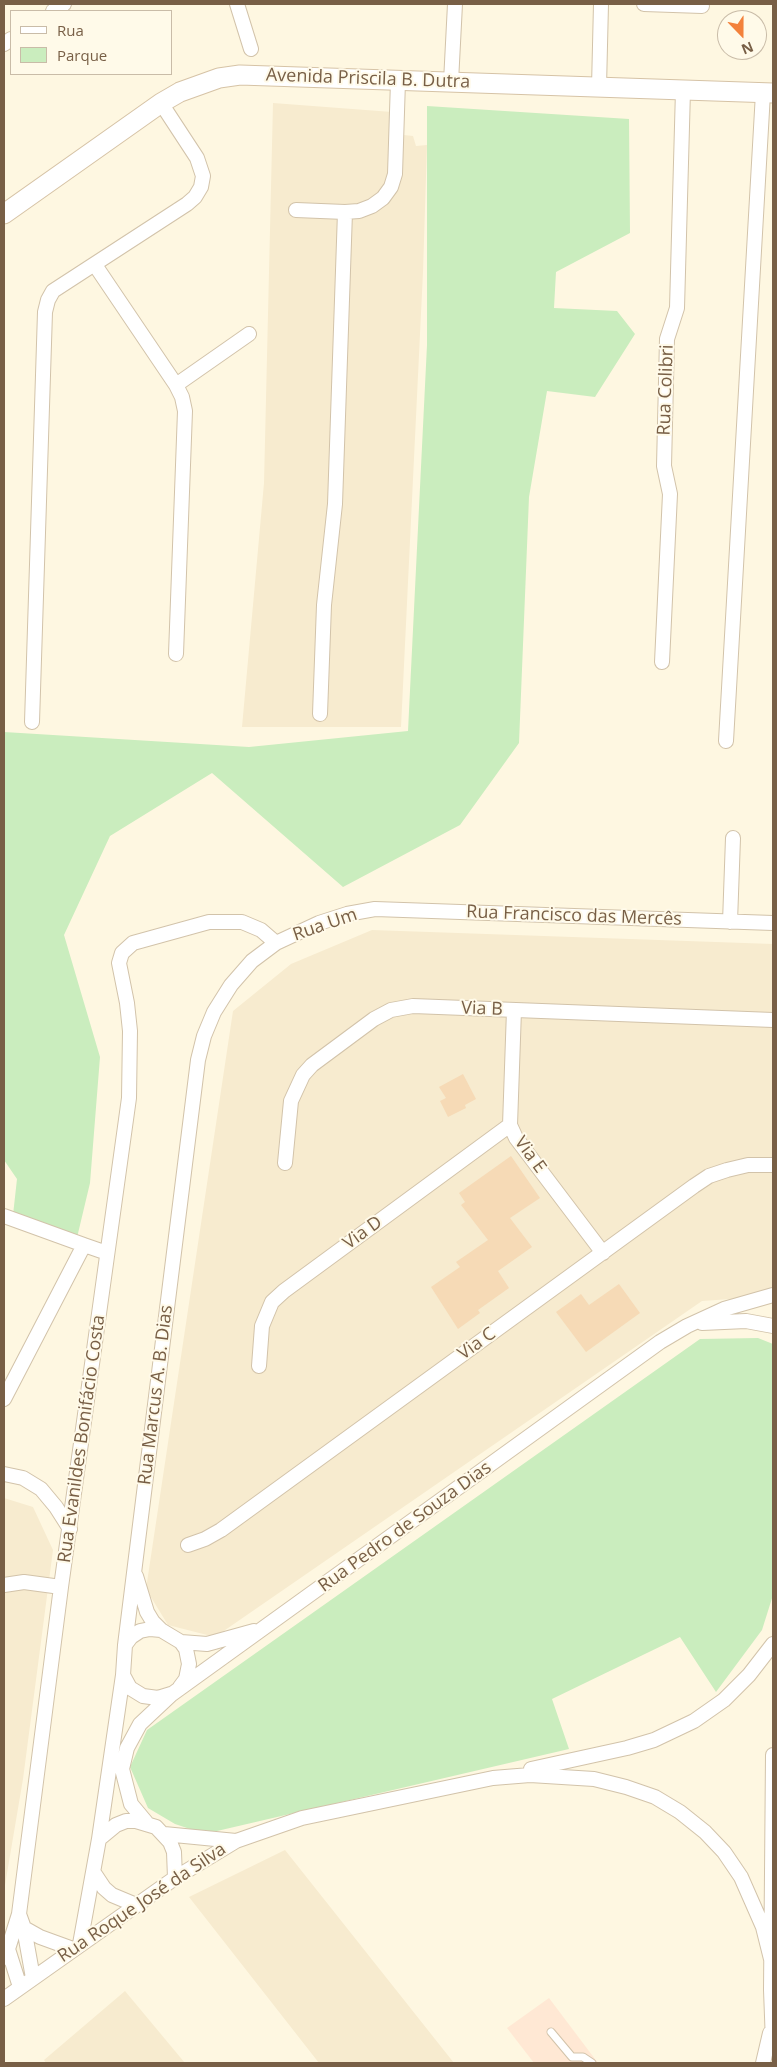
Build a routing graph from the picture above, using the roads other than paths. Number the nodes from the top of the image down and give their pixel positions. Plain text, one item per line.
1 (237, 4) edge
2 (454, 4) edge
3 (601, 4) edge
4 (644, 4) edge
5 (702, 6) dead end
6 (251, 49) dead end
7 (398, 81) junction
8 (451, 82) junction
9 (599, 87) junction
10 (683, 90) junction
11 (768, 93) edge
12 (161, 103) junction
13 (296, 210) dead end
14 (344, 212) junction
15 (4, 214) edge
16 (95, 265) junction
17 (249, 334) dead end
18 (176, 385) junction
19 (176, 654) dead end
20 (662, 662) dead end
21 (320, 714) dead end
22 (32, 722) dead end
23 (726, 741) dead end
24 (733, 838) dead end
25 (375, 909) joint
26 (730, 922) junction
27 (773, 923) edge
28 (276, 943) junction
29 (514, 1010) junction
30 (773, 1020) edge
31 (510, 1126) junction
32 (285, 1163) dead end
33 (773, 1165) edge
34 (4, 1216) edge
35 (84, 1245) junction
36 (107, 1253) junction
37 (603, 1253) junction
38 (773, 1295) edge
39 (687, 1326) junction
40 (773, 1326) edge
41 (259, 1366) dead end
42 (4, 1399) edge
43 (4, 1474) edge
44 (70, 1528) junction
45 (188, 1545) dead end
46 (134, 1571) junction
47 (4, 1585) edge
48 (61, 1587) junction
49 (266, 1628) junction
50 (161, 1630) junction
51 (180, 1642) junction
52 (773, 1644) edge
53 (124, 1645) junction
54 (123, 1675) junction
55 (175, 1692) junction
56 (773, 1755) edge
57 (493, 1778) junction
58 (146, 1822) junction
59 (164, 1834) junction
60 (99, 1839) junction
61 (236, 1840) junction
62 (94, 1874) junction
63 (175, 1878) junction
64 (136, 1905) junction
65 (19, 1914) junction
66 (24, 1928) junction
67 (77, 1946) junction
68 (6, 1954) edge
69 (771, 1959) junction
70 (33, 1978) junction
71 (20, 1987) junction
72 (772, 1990) edge
73 (4, 1999) edge
74 (772, 2023) edge
75 (551, 2032) dead end
76 (773, 2043) edge
77 (592, 2063) edge
78 (763, 2063) edge

1 - 6 street
2 - 8 street
3 - 9 street
4 - 5 street
7 - 8 street, Avenida Priscila B. Dutra
7 - 12 street, Avenida Priscila B. Dutra
7 - 14 street
8 - 9 street, Avenida Priscila B. Dutra
9 - 10 street, Avenida Priscila B. Dutra
10 - 11 street, Avenida Priscila B. Dutra
10 - 20 street, Rua Colibri
11 - 23 street
12 - 15 street, Avenida Priscila B. Dutra
12 - 16 street
13 - 14 street
14 - 21 street
16 - 18 street
16 - 22 street
17 - 18 street
18 - 19 street
24 - 26 street
25 - 26 street, Rua Francisco das Mercês
25 - 28 street, Rua Um
26 - 27 street, Rua Francisco das Mercês
28 - 36 street, Rua Evanildes Bonifácio Costa
28 - 46 street, Rua Marcus A. B. Dias
29 - 30 street, Via B
29 - 31 street, Via E
29 - 32 street, Via B
31 - 37 street, Via E
31 - 41 street, Via D
33 - 37 street, Via C
34 - 35 street
35 - 36 street
35 - 42 street
36 - 44 street, Rua Evanildes Bonifácio Costa
37 - 45 street, Via C
38 - 39 street, Rua Pedro de Souza Dias
39 - 40 street
39 - 49 street, Rua Pedro de Souza Dias
43 - 44 street
44 - 48 street, Rua Evanildes Bonifácio Costa
46 - 50 street
46 - 53 street, Rua Marcus A. B. Dias
47 - 48 street
48 - 65 street, Rua Evanildes Bonifácio Costa
49 - 51 street
49 - 55 street, Rua Pedro de Souza Dias
50 - 51 street
50 - 53 street
51 - 55 street
52 - 57 street, Rua Roque José da Silva
53 - 54 street, Rua Marcus A. B. Dias
54 - 55 street
54 - 60 street, Rua Marcus A. B. Dias
55 - 58 street, Rua Pedro de Souza Dias
56 - 69 street
57 - 61 street, Rua Roque José da Silva
57 - 69 street, Rua Roque José da Silva
58 - 59 street
58 - 60 street
59 - 61 street
59 - 63 street
60 - 62 street, Rua Marcus A. B. Dias
61 - 63 street, Rua Roque José da Silva
62 - 64 street
62 - 67 street, Rua Marcus A. B. Dias
63 - 64 street, Rua Roque José da Silva
64 - 67 street, Rua Roque José da Silva
65 - 66 street
65 - 68 street, Rua Evanildes Bonifácio Costa
66 - 67 street
66 - 70 street
67 - 70 street, Rua Roque José da Silva
68 - 71 street
69 - 72 street
70 - 71 street, Rua Roque José da Silva
71 - 73 street, Rua Roque José da Silva
72 - 74 street
74 - 76 street
74 - 78 street
75 - 77 lane

